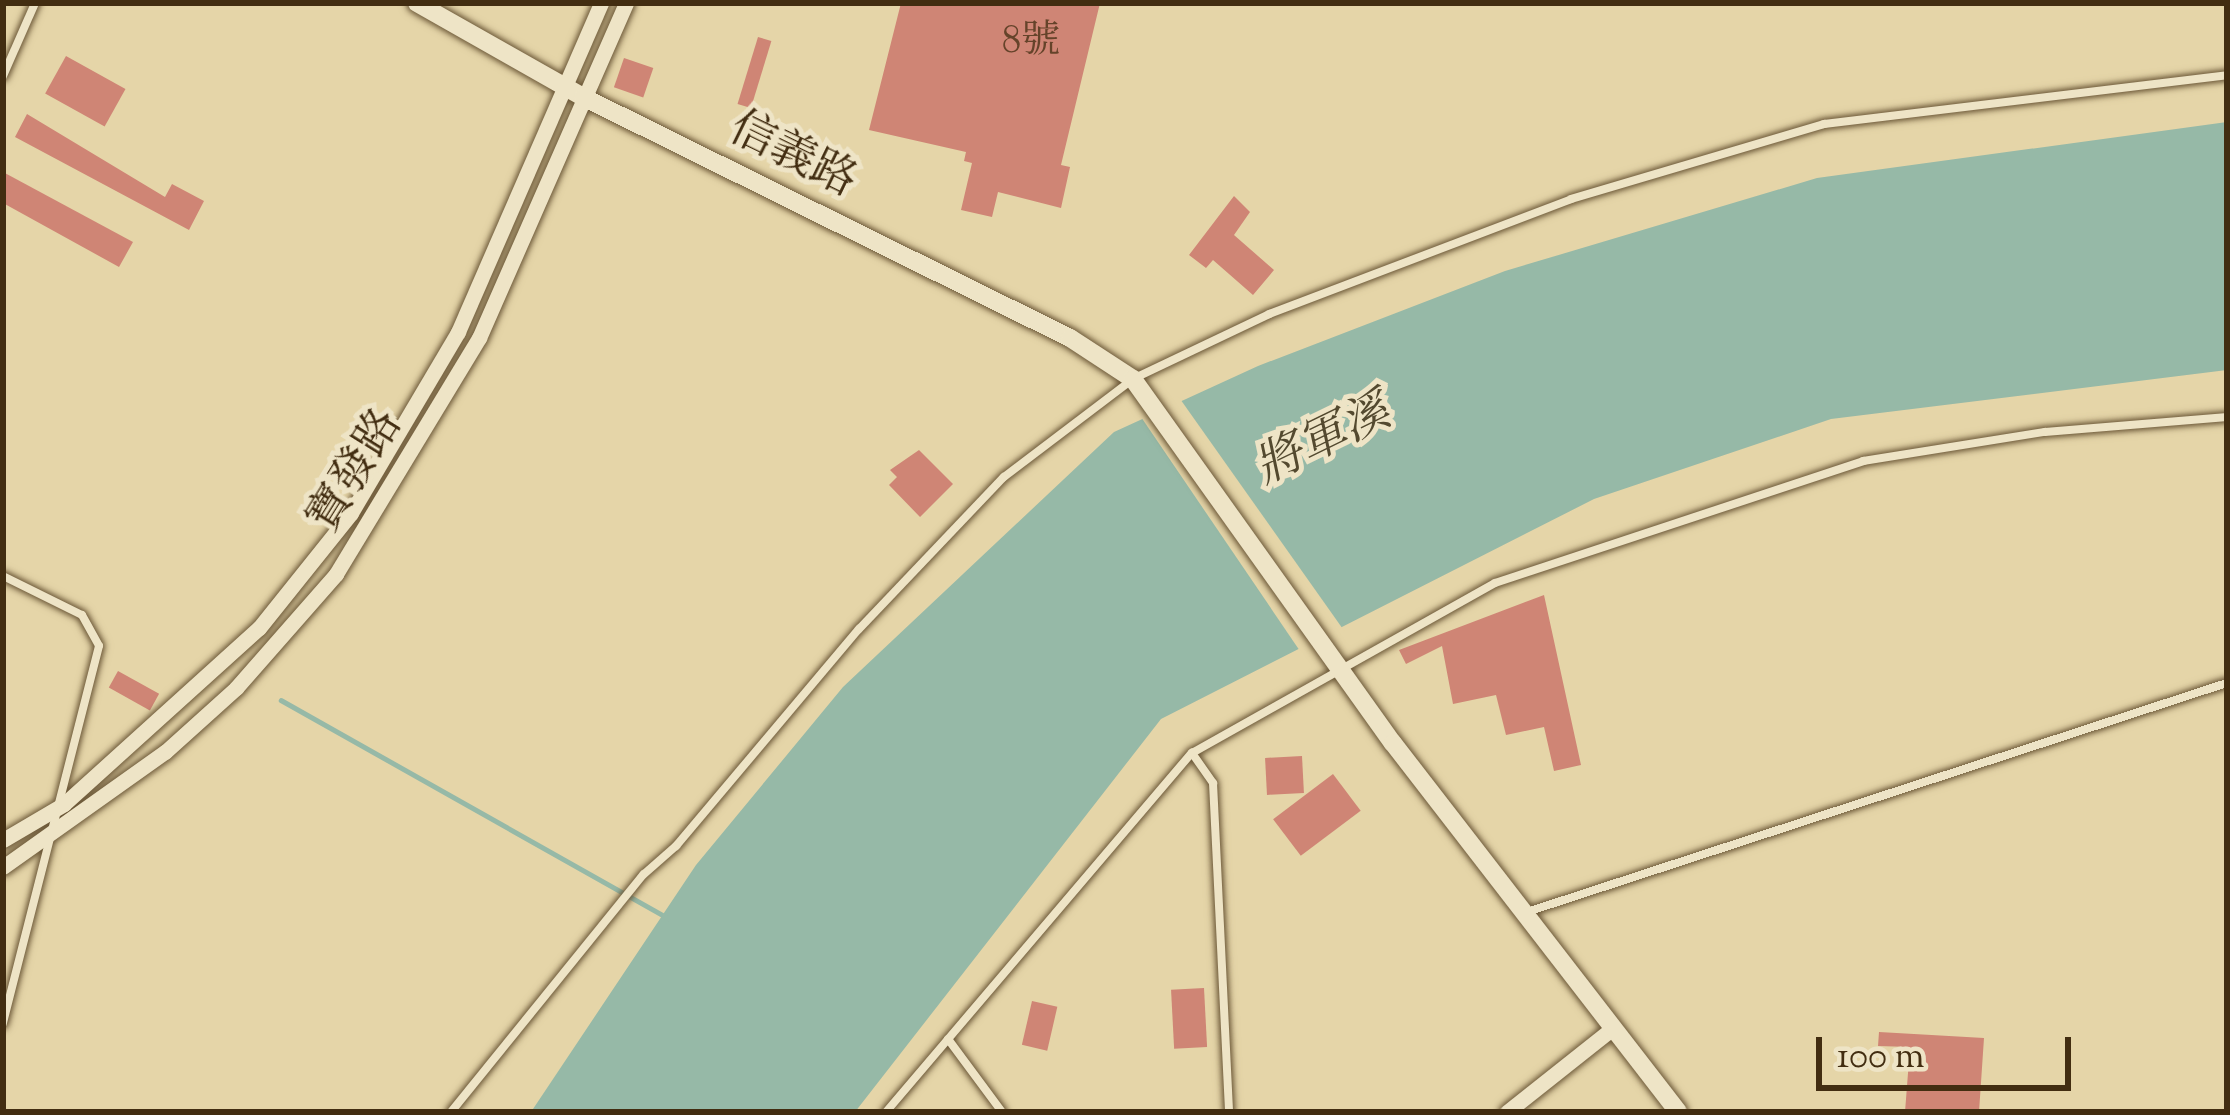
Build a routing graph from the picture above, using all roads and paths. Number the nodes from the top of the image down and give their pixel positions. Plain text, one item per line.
1 (34, 3) edge
2 (417, 3) edge
3 (601, 3) edge
4 (626, 3) edge
5 (2227, 75) edge
6 (3, 76) edge
7 (563, 86) junction
8 (583, 97) junction
9 (1133, 379) junction
10 (2227, 417) edge
11 (3, 576) edge
12 (1341, 672) junction
13 (2227, 683) edge
14 (1192, 753) junction
15 (64, 804) junction
16 (53, 838) junction
17 (3, 840) edge
18 (3, 867) edge
19 (1526, 913) junction
20 (3, 1024) edge
21 (1613, 1028) junction
22 (948, 1039) junction
23 (452, 1112) edge
24 (886, 1112) edge
25 (1002, 1112) edge
26 (1229, 1112) edge
27 (1508, 1112) edge
28 (1678, 1112) edge

1 - 6 lane
2 - 7 street, 信義路
3 - 7 street, 寶發路
4 - 8 street, 寶發路
5 - 9 lane
7 - 8 street, 信義路
7 - 15 street, 寶發路
8 - 9 street, 信義路
8 - 16 street, 寶發路
9 - 12 street
9 - 23 lane
10 - 12 lane
11 - 15 lane
12 - 14 lane
12 - 19 street
13 - 19 lane
14 - 22 lane
14 - 26 lane
15 - 16 lane
15 - 17 street, 寶發路
16 - 18 street, 寶發路
16 - 20 lane
19 - 21 street
21 - 27 street
21 - 28 street
22 - 24 lane
22 - 25 lane

